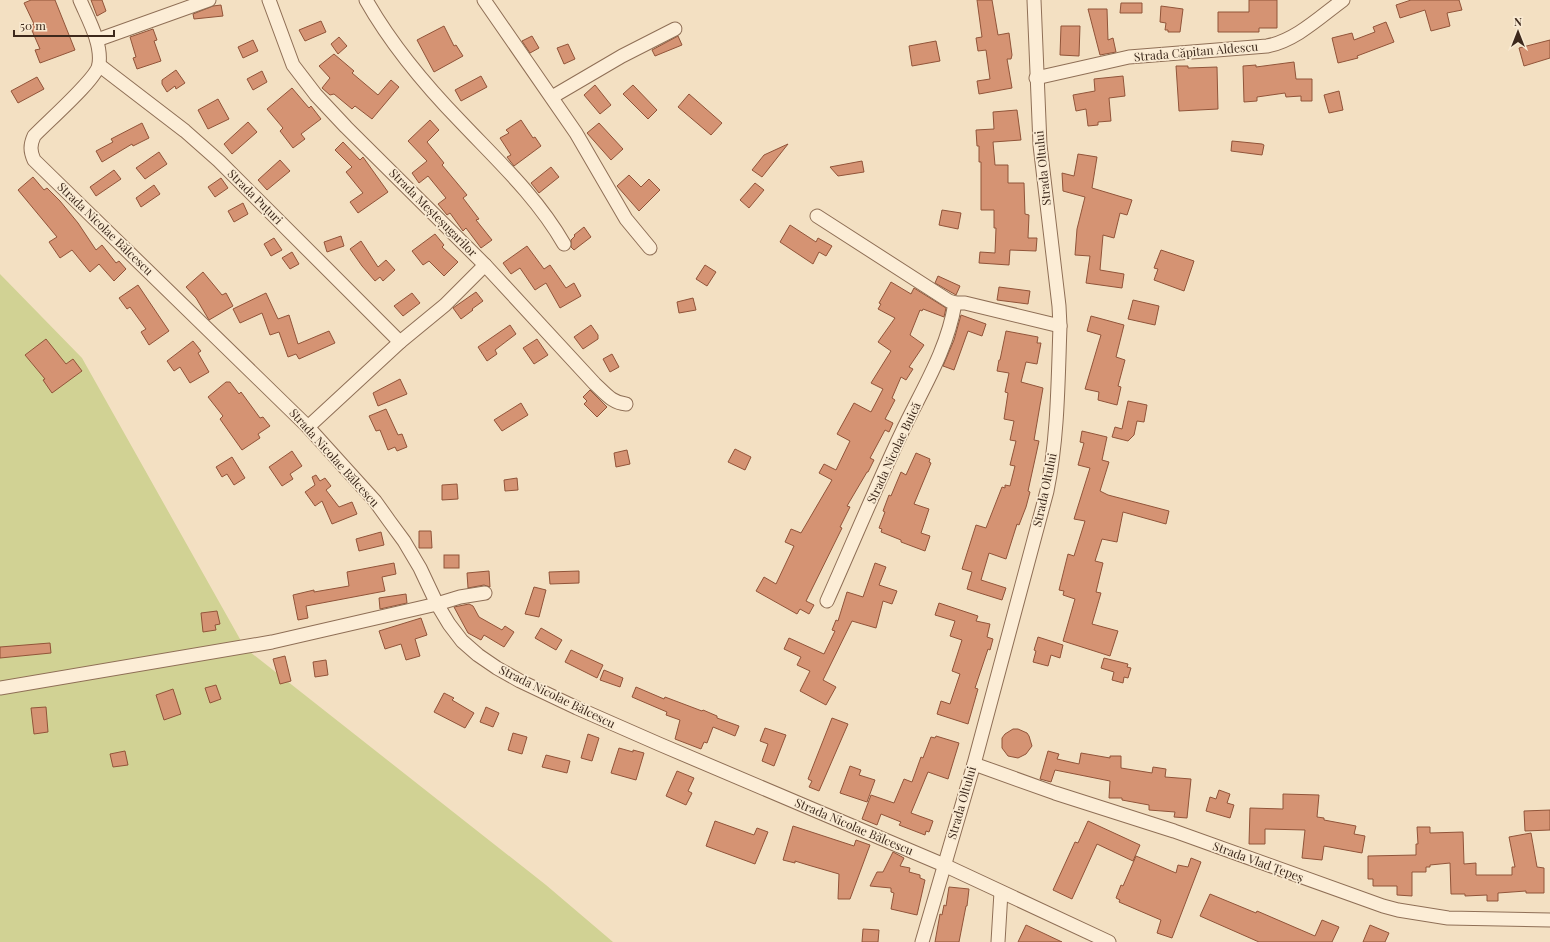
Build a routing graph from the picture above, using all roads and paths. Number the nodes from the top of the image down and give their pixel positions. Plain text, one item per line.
1 (80, 0) edge
2 (209, 0) edge
3 (269, 0) edge
4 (366, 0) edge
5 (484, 0) edge
6 (1034, 0) edge
7 (1343, 0) edge
8 (675, 29) dead end
9 (97, 40) junction
10 (99, 64) junction
11 (1036, 78) junction
12 (552, 97) junction
13 (817, 216) dead end
14 (564, 244) dead end
15 (650, 248) dead end
16 (485, 265) junction
17 (955, 303) junction
18 (1060, 326) junction
19 (400, 342) junction
20 (626, 404) dead end
21 (308, 427) junction
22 (485, 593) dead end
23 (827, 601) dead end
24 (437, 604) junction
25 (0, 688) edge
26 (974, 764) junction
27 (944, 865) junction
28 (1001, 892) junction
29 (1550, 920) edge
30 (922, 942) edge
31 (998, 942) edge
32 (1109, 942) edge

1 - 9 street
2 - 9 street
3 - 16 street, Strada Meșteșugarilor
4 - 14 street
5 - 12 street
6 - 11 street, Strada Oltului
7 - 11 street, Strada Căpitan Aldescu
8 - 12 street
9 - 10 street
10 - 19 street, Strada Puțuri
10 - 21 street, Strada Nicolae Bălcescu
11 - 18 street, Strada Oltului
12 - 15 street
13 - 17 street
16 - 19 street
16 - 20 street, Strada Meșteșugarilor
17 - 18 street
17 - 23 street, Strada Nicolae Buică
18 - 26 street, Strada Oltului
19 - 21 street
21 - 24 street, Strada Nicolae Bălcescu
22 - 24 street
24 - 25 street
24 - 27 street, Strada Nicolae Bălcescu
26 - 27 street, Strada Oltului
26 - 29 street, Strada Vlad Țepeș
27 - 28 street, Strada Nicolae Bălcescu
27 - 30 street, Strada Oltului
28 - 31 street
28 - 32 street, Strada Nicolae Bălcescu

